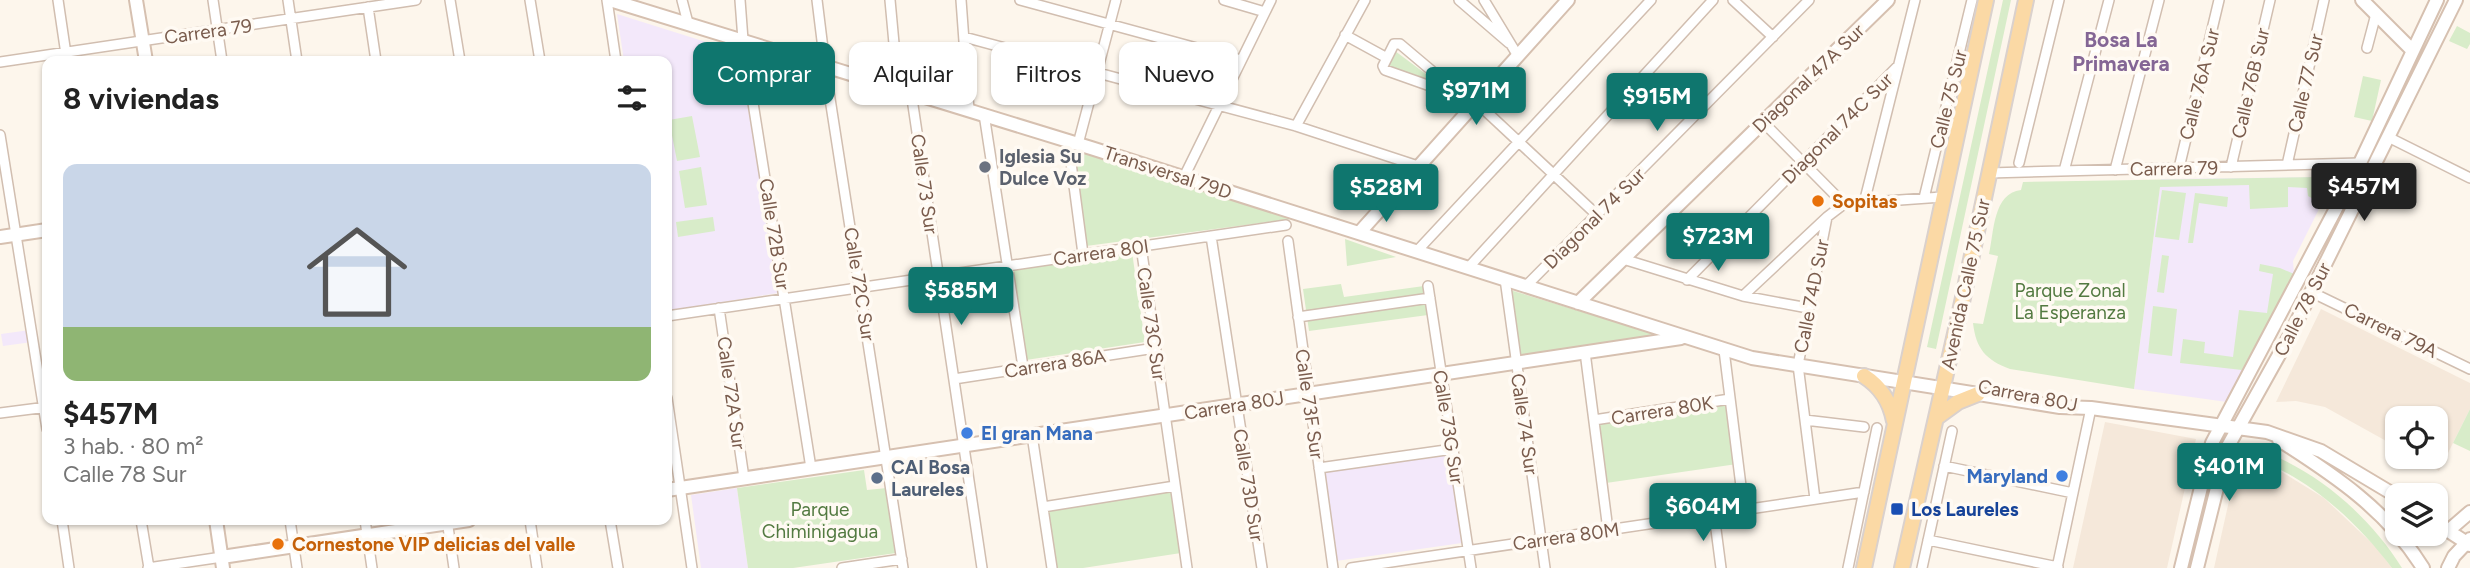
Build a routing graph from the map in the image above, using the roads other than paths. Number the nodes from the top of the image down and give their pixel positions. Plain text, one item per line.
1 (58, 0) edge
2 (136, 0) edge
3 (213, 0) edge
4 (288, 0) edge
5 (415, 0) edge
6 (450, 0) edge
7 (530, 0) edge
8 (609, 0) edge
9 (682, 0) edge
10 (740, 0) edge
11 (817, 0) edge
12 (890, 0) edge
13 (961, 0) edge
14 (1020, 0) edge
15 (1116, 0) edge
16 (1224, 0) edge
17 (1271, 0) edge
18 (1365, 0) edge
19 (1459, 0) edge
20 (1484, 0) edge
21 (1651, 0) edge
22 (1713, 0) edge
23 (1733, 0) edge
24 (1809, 0) edge
25 (1888, 0) edge
26 (1915, 0) edge
27 (1972, 0) edge
28 (1986, 0) edge
29 (2025, 0) edge
30 (2059, 0) edge
31 (2109, 0) edge
32 (2159, 0) edge
33 (2219, 0) edge
34 (2270, 0) edge
35 (2324, 0) edge
36 (2362, 0) edge
37 (2437, 0) edge
38 (2456, 0) edge
39 (1566, 1) edge
40 (368, 7) junction
41 (1265, 12) junction
42 (2376, 14) junction
43 (291, 18) junction
44 (688, 23) junction
45 (1110, 24) junction
46 (217, 29) junction
47 (1345, 36) junction
48 (964, 37) junction
49 (1773, 37) junction
50 (142, 40) junction
51 (743, 40) junction
52 (750, 42) edge
53 (822, 42) edge
54 (894, 42) edge
55 (1105, 43) edge
56 (1509, 43) junction
57 (991, 45) edge
58 (2367, 48) dead end
59 (2413, 50) junction
60 (66, 56) edge
61 (70, 56) edge
62 (145, 56) edge
63 (221, 56) edge
64 (296, 56) edge
65 (375, 56) edge
66 (459, 56) edge
67 (539, 56) edge
68 (615, 56) edge
69 (1518, 56) junction
70 (1387, 58) junction
71 (42, 59) edge
72 (1241, 60) junction
73 (0, 62) edge
74 (1898, 66) junction
75 (1105, 76) edge
76 (1476, 102) junction
77 (831, 105) edge
78 (913, 105) edge
79 (954, 105) edge
80 (1086, 105) edge
81 (1219, 106) junction
82 (970, 110) junction
83 (984, 114) junction
84 (1763, 122) junction
85 (1296, 126) junction
86 (0, 135) edge
87 (2388, 137) junction
88 (1073, 142) junction
89 (1520, 143) junction
90 (1803, 162) junction
91 (2019, 163) dead end
92 (2360, 163) junction
93 (1418, 166) junction
94 (2287, 166) junction
95 (2231, 167) junction
96 (2179, 168) junction
97 (2115, 170) junction
98 (2064, 171) junction
99 (1989, 173) junction
100 (1553, 174) junction
101 (1184, 177) junction
102 (2470, 178) edge
103 (1942, 197) junction
104 (1924, 198) junction
105 (1864, 203) junction
106 (1844, 204) junction
107 (1597, 215) junction
108 (1827, 217) junction
109 (1286, 225) dead end
110 (42, 231) edge
111 (1359, 233) junction
112 (16, 235) junction
113 (1211, 236) junction
114 (0, 237) edge
115 (1288, 241) dead end
116 (1140, 246) junction
117 (1417, 251) junction
118 (1083, 254) junction
119 (1623, 259) junction
120 (1007, 265) junction
121 (1468, 268) junction
122 (939, 276) junction
123 (1505, 279) junction
124 (1686, 280) junction
125 (1428, 286) dead end
126 (1526, 286) junction
127 (861, 287) junction
128 (2311, 292) junction
129 (1743, 296) junction
130 (785, 298) junction
131 (1430, 298) junction
132 (1578, 303) junction
133 (719, 308) junction
134 (1808, 308) junction
135 (672, 315) edge
136 (1298, 317) junction
137 (1684, 337) junction
138 (1155, 348) junction
139 (1724, 350) junction
140 (1585, 352) junction
141 (1516, 362) junction
142 (1798, 365) junction
143 (1023, 367) junction
144 (2470, 369) edge
145 (1441, 373) junction
146 (1864, 376) junction
147 (1905, 378) junction
148 (954, 379) junction
149 (42, 384) edge
150 (1944, 384) junction
151 (1309, 393) junction
152 (1978, 394) junction
153 (1730, 399) junction
154 (1237, 404) junction
155 (42, 408) edge
156 (2091, 408) junction
157 (0, 414) edge
158 (1165, 415) junction
159 (1936, 419) junction
160 (1594, 420) junction
161 (1805, 420) junction
162 (2221, 425) junction
163 (1895, 426) junction
164 (1864, 427) dead end
165 (2238, 427) junction
166 (1877, 428) dead end
167 (1952, 431) dead end
168 (2267, 432) junction
169 (1032, 435) junction
170 (964, 445) junction
171 (1453, 449) junction
172 (887, 457) junction
173 (1944, 466) junction
174 (811, 468) junction
175 (1319, 468) junction
176 (744, 478) junction
177 (1175, 486) junction
178 (673, 489) edge
179 (2385, 489) edge
180 (1864, 492) junction
181 (2073, 492) junction
182 (1815, 499) junction
183 (1043, 507) junction
184 (1744, 510) junction
185 (2470, 512) edge
186 (1714, 514) junction
187 (63, 525) edge
188 (142, 525) edge
189 (217, 525) edge
190 (291, 525) edge
191 (366, 525) edge
192 (424, 525) edge
193 (448, 525) edge
194 (531, 525) edge
195 (611, 525) edge
196 (1608, 530) junction
197 (2448, 531) joint
198 (367, 535) junction
199 (1541, 540) junction
200 (1928, 540) junction
201 (2469, 542) edge
202 (294, 546) junction
203 (1468, 551) junction
204 (222, 562) edge
205 (903, 564) edge
206 (163, 567) edge
207 (69, 568) edge
208 (148, 568) edge
209 (297, 568) edge
210 (372, 568) edge
211 (454, 568) edge
212 (537, 568) edge
213 (618, 568) edge
214 (692, 568) edge
215 (842, 568) edge
216 (982, 568) edge
217 (1052, 568) edge
218 (1187, 568) edge
219 (1262, 568) edge
220 (1333, 568) edge
221 (1351, 568) edge
222 (1471, 568) edge
223 (1545, 568) edge
224 (1721, 568) edge
225 (1848, 568) edge
226 (1864, 568) edge
227 (1902, 568) edge
228 (1922, 568) edge
229 (2058, 568) edge
230 (2181, 568) edge
231 (2197, 568) edge
232 (2423, 568) edge
233 (2448, 568) edge

1 - 60 street
2 - 50 street
3 - 46 street
4 - 43 street
5 - 40 street, Carrera 79
6 - 66 street
7 - 67 street
8 - 44 street, Transversal 79D
8 - 68 street
9 - 44 street
10 - 51 street, Calle 72B Sur
11 - 53 street, Calle 72C Sur
12 - 54 street
13 - 48 street
14 - 45 street
15 - 45 street
16 - 41 street
17 - 41 street
18 - 47 street
19 - 56 street
20 - 56 street
21 - 89 street
22 - 100 street
23 - 49 street
24 - 49 street, Diagonal 74 Sur
25 - 84 street, Diagonal 47A Sur
26 - 74 street
27 - 104 street, Calle 75 Sur
28 - 103 main road, Avenida Calle 75 Sur
29 - 99 main road, Avenida Calle 75 Sur
30 - 91 street
31 - 98 street
32 - 97 street
33 - 96 street, Calle 76A Sur
34 - 95 street, Calle 76B Sur
35 - 94 street, Calle 77 Sur
36 - 42 street
37 - 59 street, Calle 78 Sur
38 - 87 street, Calle 78 Sur
39 - 69 street
40 - 43 street, Carrera 79
40 - 65 street
41 - 72 street
42 - 58 street
42 - 59 street
43 - 46 street, Carrera 79
43 - 64 street
44 - 51 street, Transversal 79D
45 - 55 street
45 - 72 street
46 - 50 street, Carrera 79
46 - 63 street
47 - 70 street
47 - 85 street
48 - 57 street
48 - 82 street
49 - 107 street, Diagonal 74 Sur
50 - 61 street, Carrera 79
50 - 62 street
51 - 52 street, Transversal 79D
51 - 130 street, Calle 72B Sur
56 - 69 street
59 - 92 street, Calle 78 Sur
69 - 76 street
70 - 70 street
71 - 73 street, Carrera 79
72 - 81 street
74 - 90 street, Diagonal 74C Sur
74 - 105 street
75 - 81 street
76 - 89 street
76 - 93 street
77 - 127 street, Calle 72C Sur
78 - 122 street, Calle 73 Sur
79 - 82 street, Transversal 79D
80 - 88 street
81 - 85 street
81 - 101 street
82 - 83 street, Transversal 79D
83 - 88 street, Transversal 79D
83 - 120 street
84 - 90 street
84 - 119 street, Diagonal 47A Sur
85 - 93 street
86 - 112 street
87 - 102 street
87 - 128 street, Calle 78 Sur
88 - 101 street, Transversal 79D
88 - 118 street
89 - 100 street
89 - 117 street
90 - 106 street
90 - 124 street, Diagonal 74C Sur
92 - 94 street, Carrera 79
92 - 162 street, Calle 78 Sur
93 - 111 street
94 - 95 street, Carrera 79
95 - 96 street, Carrera 79
96 - 97 street, Carrera 79
97 - 98 street, Carrera 79
98 - 99 street, Carrera 79
99 - 150 main road, Avenida Calle 75 Sur
100 - 107 street
100 - 121 street
101 - 111 street, Transversal 79D
103 - 104 street
103 - 147 main road, Avenida Calle 75 Sur
104 - 105 street
105 - 106 street
106 - 108 street
107 - 126 street, Diagonal 74 Sur
108 - 129 street
108 - 134 street, Calle 74D Sur
109 - 113 street, Carrera 80I
110 - 112 street
111 - 117 street, Transversal 79D
112 - 114 street
112 - 149 street
113 - 116 street, Carrera 80I
113 - 154 street, Calle 73D Sur
115 - 136 street, Calle 73F Sur
116 - 118 street, Carrera 80I
116 - 138 street, Calle 73C Sur
117 - 121 street, Transversal 79D
118 - 120 street, Carrera 80I
119 - 124 street
119 - 132 street, Diagonal 47A Sur
120 - 122 street, Carrera 80I
120 - 143 street
121 - 123 street, Transversal 79D
122 - 127 street, Carrera 80I
122 - 148 street, Calle 73 Sur
123 - 126 street, Transversal 79D
123 - 141 street, Calle 74 Sur
124 - 129 street
125 - 131 street, Calle 73G Sur
126 - 132 street, Transversal 79D
127 - 130 street, Carrera 80I
127 - 172 street, Calle 72C Sur
128 - 144 street, Carrera 79A
128 - 165 street, Calle 78 Sur
129 - 134 street
130 - 133 street, Carrera 80I
130 - 174 street, Calle 72B Sur
131 - 136 street
131 - 145 street, Calle 73G Sur
132 - 137 street, Transversal 79D
133 - 135 street, Carrera 80I
133 - 176 street, Calle 72A Sur
134 - 142 street, Calle 74D Sur
136 - 151 street, Calle 73F Sur
137 - 139 street, Carrera 80J
137 - 140 street, Carrera 80J
138 - 143 street, Carrera 86A
138 - 158 street, Calle 73C Sur
139 - 142 street, Carrera 80J
139 - 153 street
140 - 141 street, Carrera 80J
140 - 160 street
141 - 145 street, Carrera 80J
141 - 199 street, Calle 74 Sur
142 - 146 street, Carrera 80J
142 - 147 street, Carrera 80J
142 - 161 street, Calle 74D Sur
143 - 148 street, Carrera 86A
145 - 151 street, Carrera 80J
145 - 171 street, Calle 73G Sur
146 - 147 street, Carrera 80J
146 - 163 main road
147 - 150 street, Carrera 80J
147 - 163 main road, Avenida Calle 75 Sur
148 - 170 street, Calle 73 Sur
150 - 152 street, Carrera 80J
150 - 156 street, Carrera 80J
150 - 159 main road, Avenida Calle 75 Sur
151 - 154 street, Carrera 80J
151 - 175 street, Calle 73F Sur
152 - 156 street, Carrera 80J
152 - 159 main road
153 - 160 street, Carrera 80K
153 - 184 street
154 - 158 street, Carrera 80J
154 - 219 street, Calle 73D Sur
155 - 157 street
156 - 162 street, Carrera 80J
156 - 181 street
158 - 169 street, Carrera 80J
158 - 177 street, Calle 73C Sur
159 - 227 main road, Avenida Calle 75 Sur
160 - 196 street
161 - 164 street
161 - 182 street, Calle 74D Sur
162 - 165 street, Carrera 80J
162 - 230 street
163 - 226 main road, Avenida Calle 75 Sur
165 - 168 street, Carrera 80J
165 - 231 street
166 - 180 street
167 - 173 street
168 - 179 street, Carrera 80J
168 - 232 street
169 - 170 street, Carrera 80J
169 - 183 street
170 - 172 street, Carrera 80J
170 - 216 street, Calle 73 Sur
171 - 175 street
171 - 203 street, Calle 73G Sur
172 - 174 street, Carrera 80J
172 - 205 street, Calle 72C Sur
173 - 181 street
173 - 200 street
174 - 176 street, Carrera 80J
175 - 220 street, Calle 73F Sur
176 - 178 street, Carrera 80J
177 - 183 street
177 - 218 street, Calle 73C Sur
178 - 214 street
180 - 182 street, Carrera 80M
180 - 225 street
181 - 229 street
182 - 184 street, Carrera 80M
183 - 217 street
184 - 186 street, Carrera 80M
185 - 197 street
186 - 196 street, Carrera 80M
186 - 224 street
187 - 207 street
188 - 208 street
189 - 204 street
190 - 202 street
191 - 198 street
192 - 198 street
193 - 211 street
194 - 212 street
195 - 213 street
196 - 199 street, Carrera 80M
197 - 201 street
198 - 202 street
198 - 210 street
199 - 203 street, Carrera 80M
199 - 223 street, Calle 74 Sur
200 - 228 street
200 - 229 street
201 - 233 street
202 - 204 street
202 - 209 street
203 - 221 street, Carrera 80M
203 - 222 street, Calle 73G Sur
204 - 206 street
205 - 215 street
206 - 208 street

